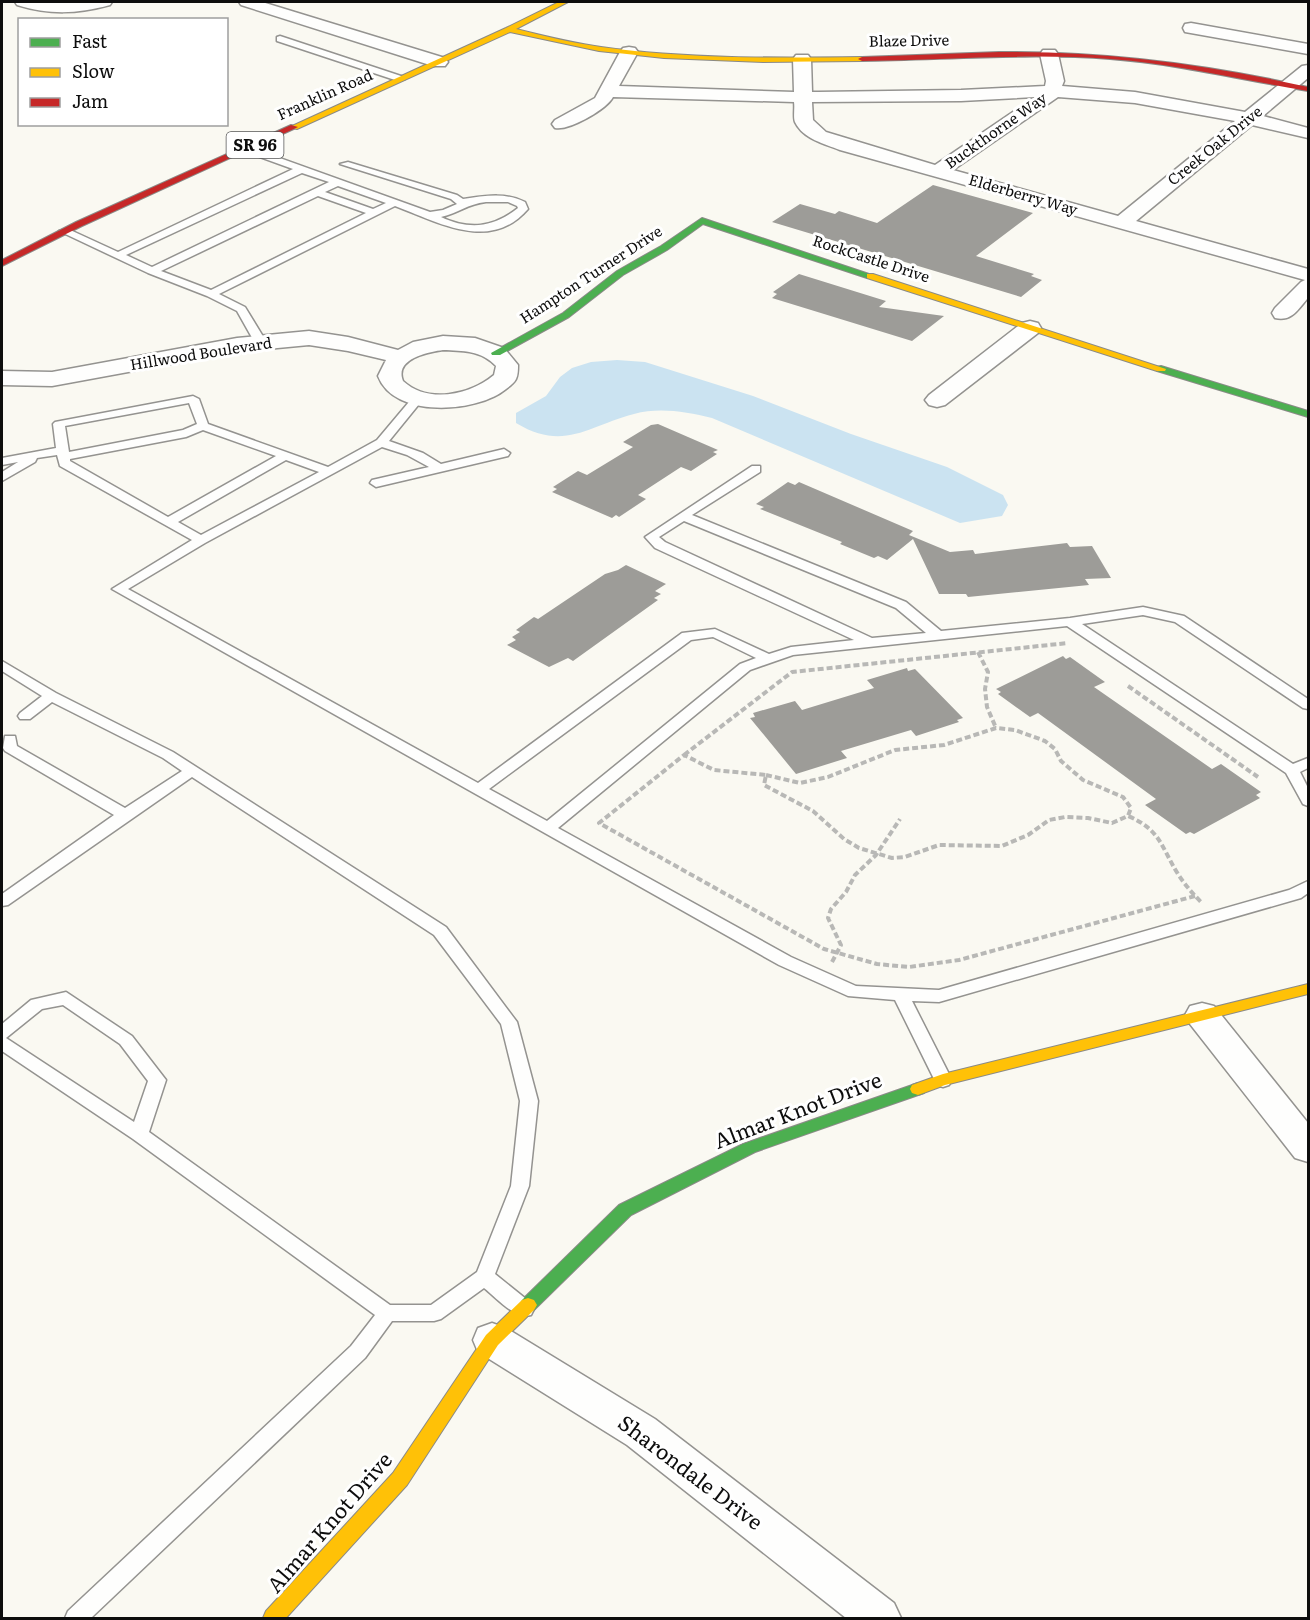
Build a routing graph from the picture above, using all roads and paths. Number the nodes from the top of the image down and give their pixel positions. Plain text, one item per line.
1 (23, 2) edge
2 (104, 2) edge
3 (247, 2) edge
4 (564, 2) edge
5 (1191, 28) dead end
6 (509, 30) junction
7 (280, 39) dead end
8 (1308, 49) edge
9 (629, 52) junction
10 (1049, 54) junction
11 (802, 59) junction
12 (439, 62) junction
13 (1308, 70) edge
14 (400, 79) junction
15 (1299, 87) edge
16 (608, 91) junction
17 (1051, 92) junction
18 (803, 96) junction
19 (1249, 118) junction
20 (561, 124) dead end
21 (1308, 133) edge
22 (246, 148) junction
23 (345, 164) dead end
24 (302, 169) junction
25 (938, 171) junction
26 (338, 182) junction
27 (317, 192) junction
28 (463, 202) junction
29 (394, 203) junction
30 (374, 213) junction
31 (429, 215) junction
32 (702, 221) joint
33 (1121, 223) junction
34 (64, 231) junction
35 (119, 255) junction
36 (2, 263) edge
37 (152, 271) junction
38 (1308, 275) edge
39 (1308, 286) edge
40 (211, 294) junction
41 (1283, 313) dead end
42 (1030, 327) junction
43 (261, 343) junction
44 (496, 353) junction
45 (400, 357) junction
46 (2, 378) edge
47 (418, 398) junction
48 (937, 400) dead end
49 (1308, 414) edge
50 (203, 426) junction
51 (381, 443) junction
52 (504, 453) dead end
53 (38, 454) junction
54 (63, 454) junction
55 (286, 455) junction
56 (2, 461) edge
57 (438, 468) junction
58 (756, 469) dead end
59 (329, 471) junction
60 (2, 477) edge
61 (376, 483) dead end
62 (682, 516) junction
63 (168, 522) junction
64 (201, 540) junction
65 (1070, 622) junction
66 (938, 636) junction
67 (872, 643) junction
68 (1076, 649) dead end
69 (978, 652) junction
70 (768, 659) junction
71 (2, 665) edge
72 (1124, 683) dead end
73 (51, 696) junction
74 (1308, 705) edge
75 (25, 716) dead end
76 (996, 728) junction
77 (10, 739) dead end
78 (684, 755) junction
79 (1308, 763) edge
80 (1292, 770) junction
81 (192, 771) junction
82 (766, 775) junction
83 (1258, 777) dead end
84 (480, 789) junction
85 (1308, 801) edge
86 (125, 815) junction
87 (1128, 816) junction
88 (900, 819) dead end
89 (548, 828) junction
90 (876, 855) junction
91 (1308, 886) edge
92 (1195, 896) junction
93 (2, 901) edge
94 (1215, 917) junction
95 (838, 954) junction
96 (821, 977) junction
97 (1308, 989) edge
98 (900, 994) junction
99 (1202, 1016) junction
100 (2, 1033) edge
101 (2, 1043) edge
102 (943, 1080) junction
103 (138, 1134) junction
104 (1308, 1148) edge
105 (485, 1277) junction
106 (524, 1309) junction
107 (387, 1313) junction
108 (492, 1340) junction
109 (76, 1618) edge
110 (273, 1618) edge
111 (879, 1618) edge

1 - 2 street
3 - 12 street
4 - 6 street, Franklin Road / SR 96
5 - 8 street
6 - 9 street, Blaze Drive
6 - 12 street, Franklin Road / SR 96
7 - 14 lane
9 - 11 street, Blaze Drive
9 - 16 street
10 - 11 street, Blaze Drive
10 - 15 street, Blaze Drive
10 - 17 street, Buckthorne Way
11 - 18 street, Elderberry Way
12 - 14 street, Franklin Road / SR 96
13 - 15 street, Creek Oak Drive
14 - 22 street, Franklin Road / SR 96
15 - 19 street, Creek Oak Drive
16 - 18 street
16 - 20 street
17 - 18 street
17 - 19 street
17 - 25 street, Buckthorne Way
18 - 25 street, Elderberry Way
19 - 21 street
19 - 33 street, Creek Oak Drive
22 - 24 lane
22 - 34 street, Franklin Road / SR 96
23 - 28 lane
24 - 26 lane
24 - 35 lane
25 - 33 street, Elderberry Way
26 - 27 lane
26 - 29 lane
27 - 30 lane
27 - 37 lane
28 - 31 lane
28 - 31 lane
29 - 30 lane
29 - 31 lane
30 - 40 lane
32 - 42 street, RockCastle Drive
32 - 44 street, Hampton Turner Drive
33 - 38 street, Elderberry Way
34 - 35 lane
34 - 36 street, Franklin Road / SR 96
35 - 37 lane
37 - 40 lane
39 - 41 street
40 - 43 lane
42 - 48 street
42 - 49 street, RockCastle Drive
43 - 45 street, Hillwood Boulevard
43 - 46 street, Hillwood Boulevard
44 - 45 street
44 - 47 street
45 - 47 street
47 - 51 lane
50 - 54 lane
50 - 54 lane
50 - 55 lane
51 - 57 lane
51 - 59 lane
52 - 57 lane
53 - 54 lane
53 - 56 lane
53 - 60 lane
54 - 63 lane
55 - 59 lane
55 - 63 lane
57 - 61 lane
58 - 62 lane
59 - 64 lane
62 - 66 lane
62 - 67 lane
63 - 64 lane
64 - 84 lane
65 - 66 lane
65 - 74 lane
65 - 80 lane
66 - 67 lane
67 - 70 lane
68 - 69 path
69 - 76 path
69 - 78 path
70 - 84 lane
70 - 89 lane
71 - 73 lane
72 - 83 path
73 - 75 lane
73 - 81 lane
76 - 82 path
76 - 87 path
77 - 86 lane
78 - 82 path
78 - 95 path
79 - 80 lane
80 - 85 lane
81 - 86 lane
81 - 105 lane
82 - 90 path
84 - 89 lane
86 - 93 lane
87 - 90 path
87 - 92 path
88 - 90 path
89 - 96 lane
90 - 95 path
91 - 94 lane
92 - 94 path
92 - 95 path
94 - 98 lane
95 - 96 path
96 - 98 lane
97 - 99 street, Almar Knot Drive
98 - 102 lane
99 - 102 street, Almar Knot Drive
99 - 104 street
100 - 103 lane
101 - 103 lane
102 - 106 street, Almar Knot Drive
103 - 107 lane
105 - 106 lane
105 - 107 lane
106 - 108 street, Almar Knot Drive
107 - 109 lane
108 - 110 street, Almar Knot Drive
108 - 111 street, Sharondale Drive

